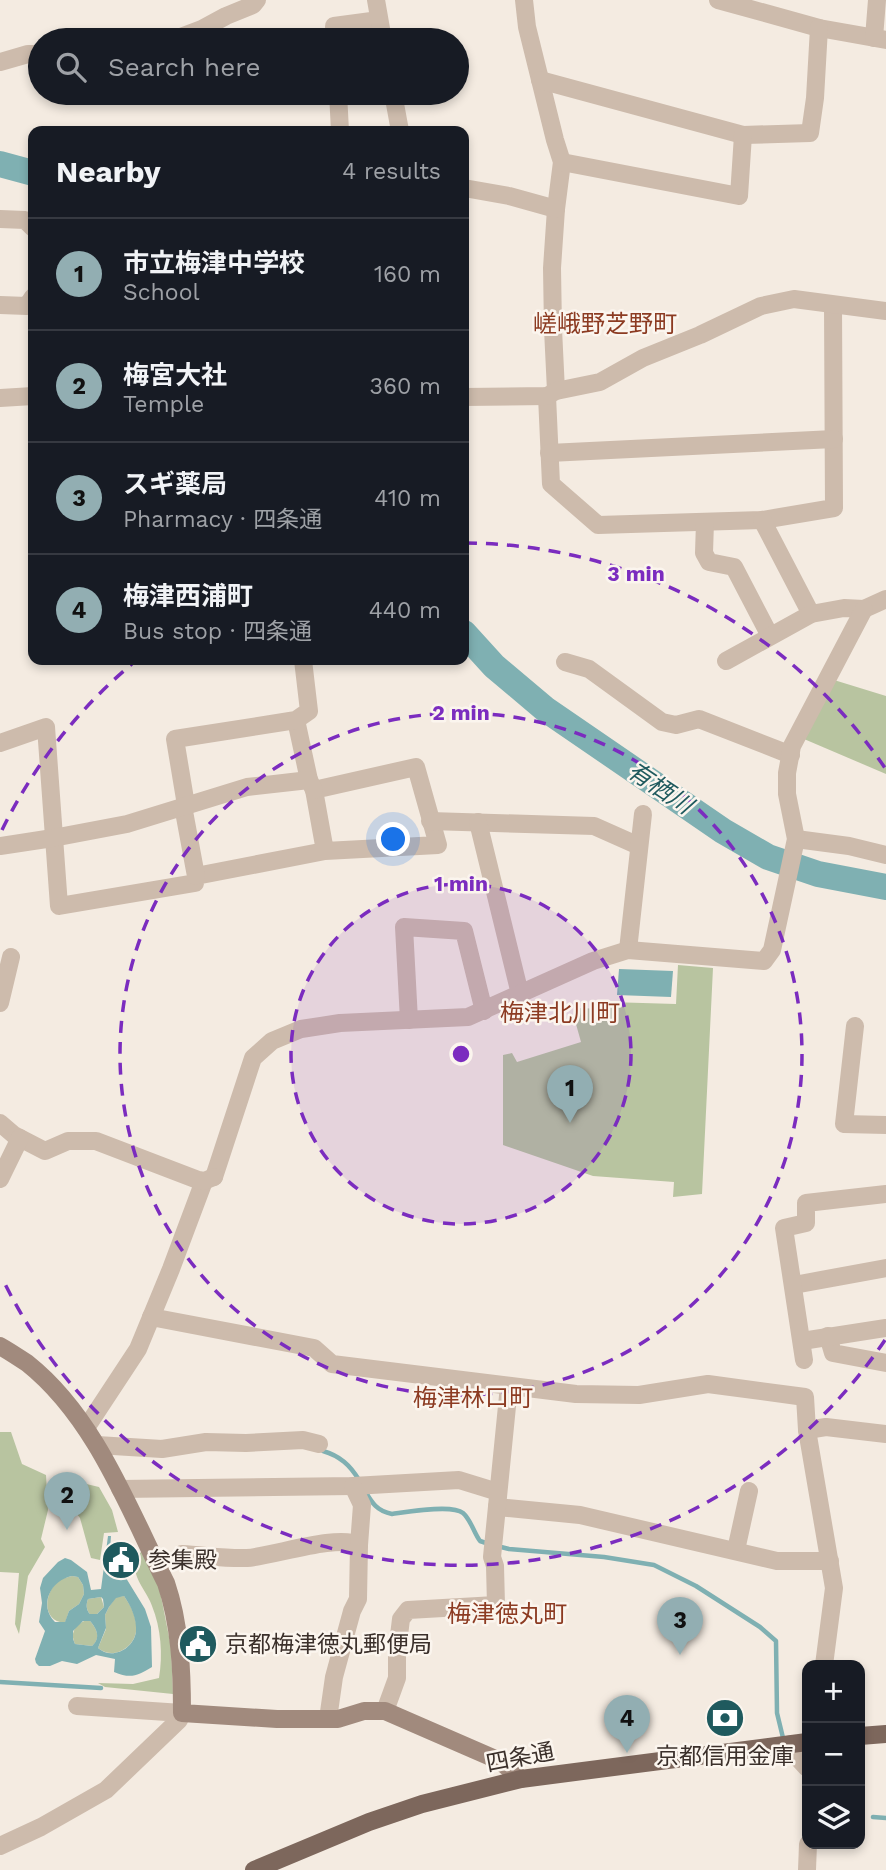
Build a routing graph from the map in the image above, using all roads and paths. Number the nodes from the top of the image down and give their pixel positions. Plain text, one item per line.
1 (257, 0) edge
2 (376, 0) edge
3 (524, 0) edge
4 (719, 0) edge
5 (877, 0) edge
6 (379, 20) junction
7 (204, 28) edge
8 (334, 28) edge
9 (381, 28) edge
10 (818, 28) junction
11 (880, 39) edge
12 (28, 54) edge
13 (0, 62) edge
14 (540, 80) junction
15 (339, 105) edge
16 (395, 105) edge
17 (340, 126) edge
18 (399, 126) edge
19 (743, 135) junction
20 (562, 162) junction
21 (469, 189) edge
22 (556, 209) junction
23 (0, 219) edge
24 (28, 223) edge
25 (28, 304) edge
26 (0, 305) edge
27 (833, 305) junction
28 (886, 311) edge
29 (552, 394) junction
30 (28, 396) edge
31 (469, 397) edge
32 (0, 398) edge
33 (834, 439) junction
34 (550, 453) junction
35 (762, 520) junction
36 (705, 522) junction
37 (886, 598) edge
38 (873, 609) edge
39 (811, 614) junction
40 (770, 636) junction
41 (726, 661) dead end
42 (565, 662) dead end
43 (304, 665) edge
44 (296, 720) junction
45 (0, 743) edge
46 (791, 755) junction
47 (312, 785) junction
48 (185, 806) junction
49 (643, 814) dead end
50 (430, 821) junction
51 (478, 822) junction
52 (53, 838) junction
53 (795, 844) junction
54 (0, 845) edge
55 (639, 846) junction
56 (325, 851) junction
57 (886, 855) edge
58 (196, 876) junction
59 (628, 950) junction
60 (6, 954) edge
61 (520, 994) junction
62 (0, 1003) edge
63 (484, 1011) junction
64 (409, 1020) junction
65 (855, 1026) dead end
66 (0, 1123) edge
67 (886, 1125) edge
68 (20, 1138) junction
69 (0, 1179) edge
70 (209, 1179) junction
71 (886, 1194) edge
72 (886, 1268) edge
73 (794, 1285) junction
74 (151, 1317) junction
75 (886, 1328) edge
76 (828, 1336) junction
77 (802, 1341) junction
78 (0, 1346) edge
79 (804, 1360) dead end
80 (886, 1363) edge
81 (509, 1386) junction
82 (86, 1428) junction
83 (807, 1430) junction
84 (886, 1434) edge
85 (319, 1444) dead end
86 (97, 1446) junction
87 (353, 1486) junction
88 (120, 1489) junction
89 (749, 1491) dead end
90 (497, 1499) junction
91 (359, 1545) junction
92 (736, 1550) junction
93 (182, 1554) dead end
94 (830, 1561) junction
95 (825, 1660) edge
96 (77, 1706) dead end
97 (385, 1712) junction
98 (182, 1713) junction
99 (328, 1719) junction
100 (886, 1734) edge
101 (865, 1736) edge
102 (799, 1743) edge
103 (802, 1763) edge
104 (522, 1779) junction
105 (0, 1846) edge
106 (807, 1849) edge
107 (254, 1870) edge
108 (807, 1870) edge

1 - 7 street
2 - 6 street
3 - 14 street
4 - 10 street
5 - 11 street
6 - 8 street
6 - 9 street
10 - 11 street
10 - 19 street
12 - 13 street
14 - 19 street
14 - 20 street
15 - 17 street
16 - 18 street
19 - 20 street
20 - 22 street
21 - 22 street
22 - 29 street
23 - 24 street
25 - 26 street
27 - 28 street
27 - 29 street
27 - 33 street
29 - 31 street
29 - 34 street
30 - 32 street
33 - 34 street
33 - 35 street
34 - 36 street
35 - 36 street
35 - 39 street
36 - 40 street
37 - 38 street
38 - 39 street
38 - 46 street
39 - 40 street
40 - 41 street
42 - 46 street
43 - 44 street
44 - 47 street
44 - 48 street
45 - 52 street
46 - 53 street
47 - 48 street
47 - 50 street
47 - 56 street
48 - 52 street
48 - 58 street
49 - 55 street
50 - 51 street
50 - 56 street
51 - 55 street
51 - 61 street
52 - 54 street
52 - 58 street
53 - 57 street
53 - 59 street
55 - 59 street
56 - 58 street
59 - 61 street
60 - 62 street
61 - 63 street
63 - 64 street
63 - 64 street
64 - 70 street
65 - 67 street
66 - 68 street
68 - 69 street
68 - 70 street
70 - 74 street
71 - 73 street
72 - 73 street
73 - 77 street
74 - 81 street
74 - 82 street
75 - 76 street
76 - 77 street
76 - 80 street
77 - 79 street
78 - 82 main road
81 - 83 street
81 - 90 street
82 - 86 main road
83 - 84 street
83 - 94 street
85 - 86 street
86 - 88 main road
87 - 88 street
87 - 90 street
87 - 91 street
88 - 98 main road
89 - 92 street
90 - 92 street
90 - 97 street
91 - 93 street
91 - 99 street
92 - 94 street
94 - 95 street
96 - 98 street
97 - 99 main road
97 - 104 main road
98 - 99 main road
98 - 105 street
100 - 101 main road
102 - 103 street
102 - 104 main road, 四条通
104 - 107 main road, 四条通
106 - 108 street

